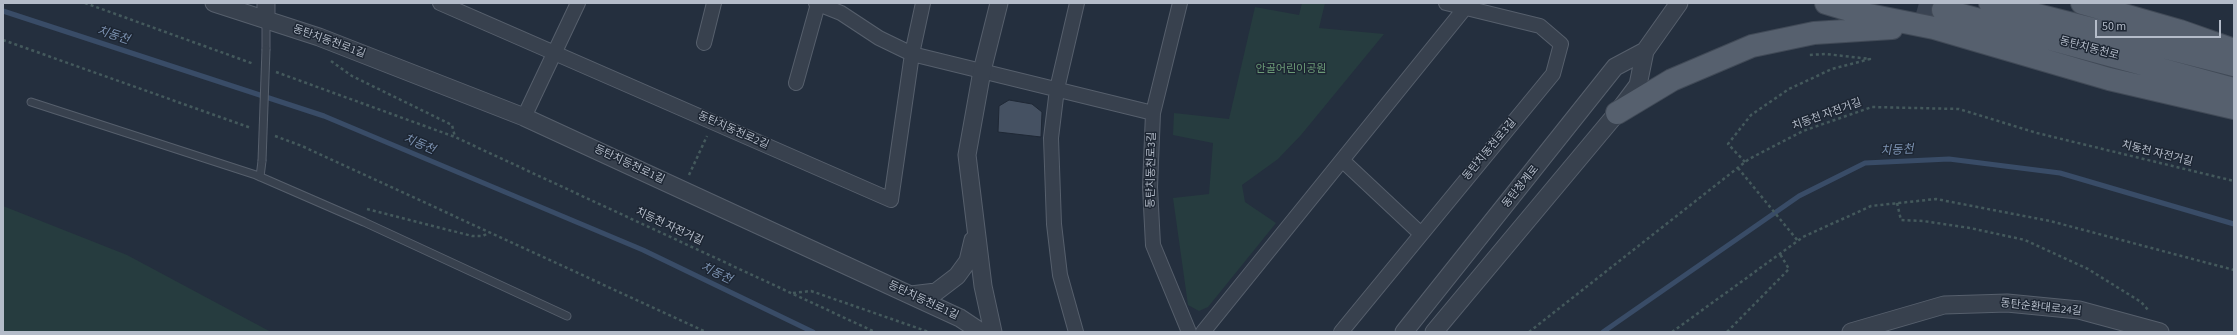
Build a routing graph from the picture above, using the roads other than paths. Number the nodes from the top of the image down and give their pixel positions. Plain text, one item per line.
1 (214, 3) edge
2 (266, 3) edge
3 (440, 3) edge
4 (578, 3) edge
5 (714, 3) edge
6 (817, 3) edge
7 (923, 3) edge
8 (999, 3) edge
9 (1077, 3) edge
10 (1180, 3) edge
11 (1446, 3) edge
12 (1679, 3) edge
13 (1826, 3) edge
14 (1990, 3) edge
15 (2082, 3) edge
16 (1465, 8) junction
17 (1856, 8) edge
18 (1939, 19) junction
19 (266, 20) junction
20 (704, 43) dead end
21 (2234, 50) edge
22 (1645, 51) junction
23 (554, 53) junction
24 (912, 54) junction
25 (2234, 65) edge
26 (982, 71) junction
27 (796, 83) dead end
28 (1057, 89) junction
29 (2234, 89) edge
30 (31, 102) dead end
31 (2234, 108) edge
32 (1153, 113) junction
33 (1617, 113) junction
34 (524, 117) junction
35 (1342, 160) junction
36 (260, 177) junction
37 (975, 232) junction
38 (1421, 234) junction
39 (910, 295) junction
40 (567, 316) dead end
41 (982, 332) edge
42 (993, 332) edge
43 (1076, 332) edge
44 (1189, 332) edge
45 (1203, 332) edge
46 (1340, 332) edge
47 (1404, 332) edge
48 (1434, 332) edge
49 (1851, 332) edge
50 (2160, 332) edge

1 - 19 street, 동탄치동천로1길
2 - 19 street
3 - 23 street, 동탄치동천로2길
4 - 23 street
5 - 20 street
6 - 24 street
6 - 27 street
7 - 24 street, 동탄치동천로2길
8 - 26 street
9 - 28 street
10 - 32 street, 동탄치동천로3길
11 - 16 street, 동탄치동천로3길
12 - 22 street, 동탄청계로
13 - 17 main road
14 - 25 main road, 동탄치동천로
15 - 21 main road
16 - 35 street
16 - 38 street, 동탄치동천로3길
17 - 18 main road
18 - 29 main road, 동탄치동천로
18 - 31 main road
18 - 33 main road
19 - 34 street, 동탄치동천로1길
19 - 36 lane, bridge
22 - 33 street, 동탄청계로
22 - 47 street, 동탄청계로
23 - 24 street, 동탄치동천로2길
23 - 34 street
24 - 26 street
26 - 28 street
26 - 37 street
28 - 32 street
28 - 43 street
30 - 36 lane
32 - 44 street, 동탄치동천로3길
33 - 48 street, 동탄청계로
34 - 39 street, 동탄치동천로1길
35 - 38 street
35 - 45 street
36 - 40 lane
37 - 39 street
37 - 42 street
38 - 46 street, 동탄치동천로3길
39 - 41 street, 동탄치동천로1길
49 - 50 street, 동탄순환대로24길

